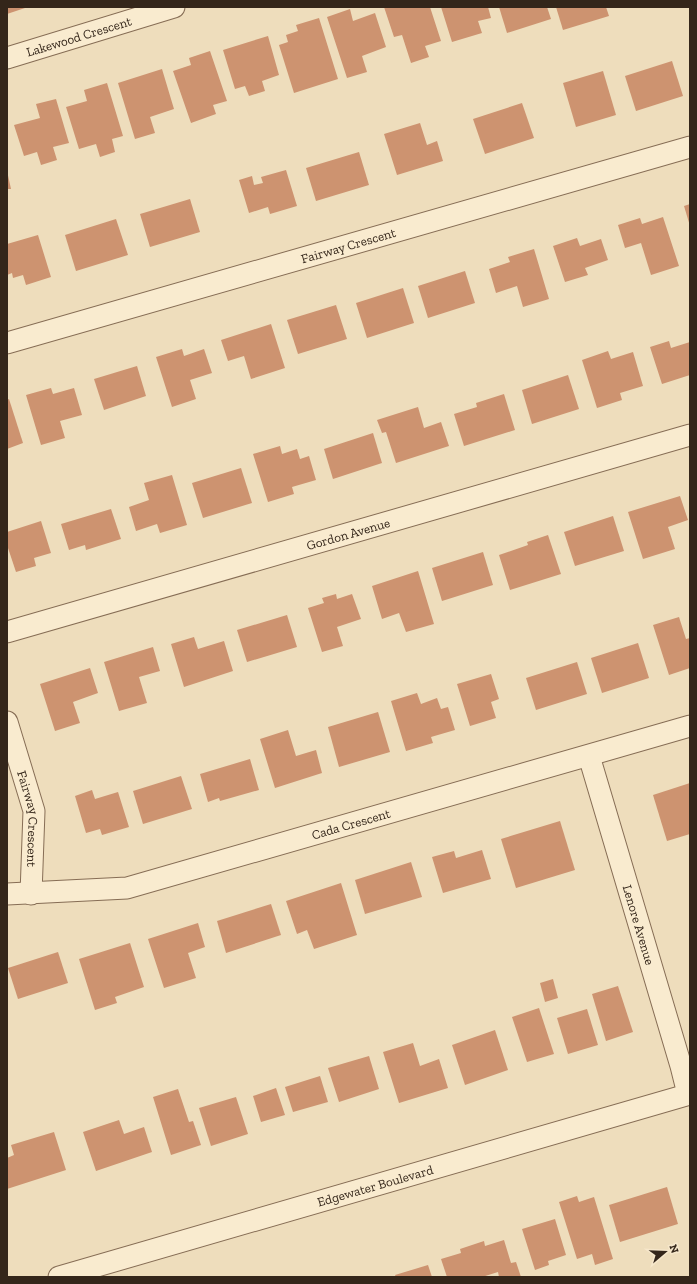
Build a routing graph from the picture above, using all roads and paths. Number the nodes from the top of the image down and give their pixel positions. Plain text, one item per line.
1 (174, 7) edge
2 (7, 58) edge
3 (690, 147) edge
4 (7, 343) edge
5 (690, 435) edge
6 (7, 632) edge
7 (7, 722) edge
8 (690, 726) edge
9 (589, 756) junction
10 (7, 894) edge
11 (31, 894) junction
12 (689, 1094) edge
13 (59, 1277) edge

1 - 2 street, Lakewood Crescent
3 - 4 street, Fairway Crescent
5 - 6 street, Gordon Avenue
7 - 11 street, Fairway Crescent
8 - 9 street, Cada Crescent
9 - 11 street, Cada Crescent
9 - 12 street, Lenore Avenue
10 - 11 street, Cada Crescent
12 - 13 street, Edgewater Boulevard

